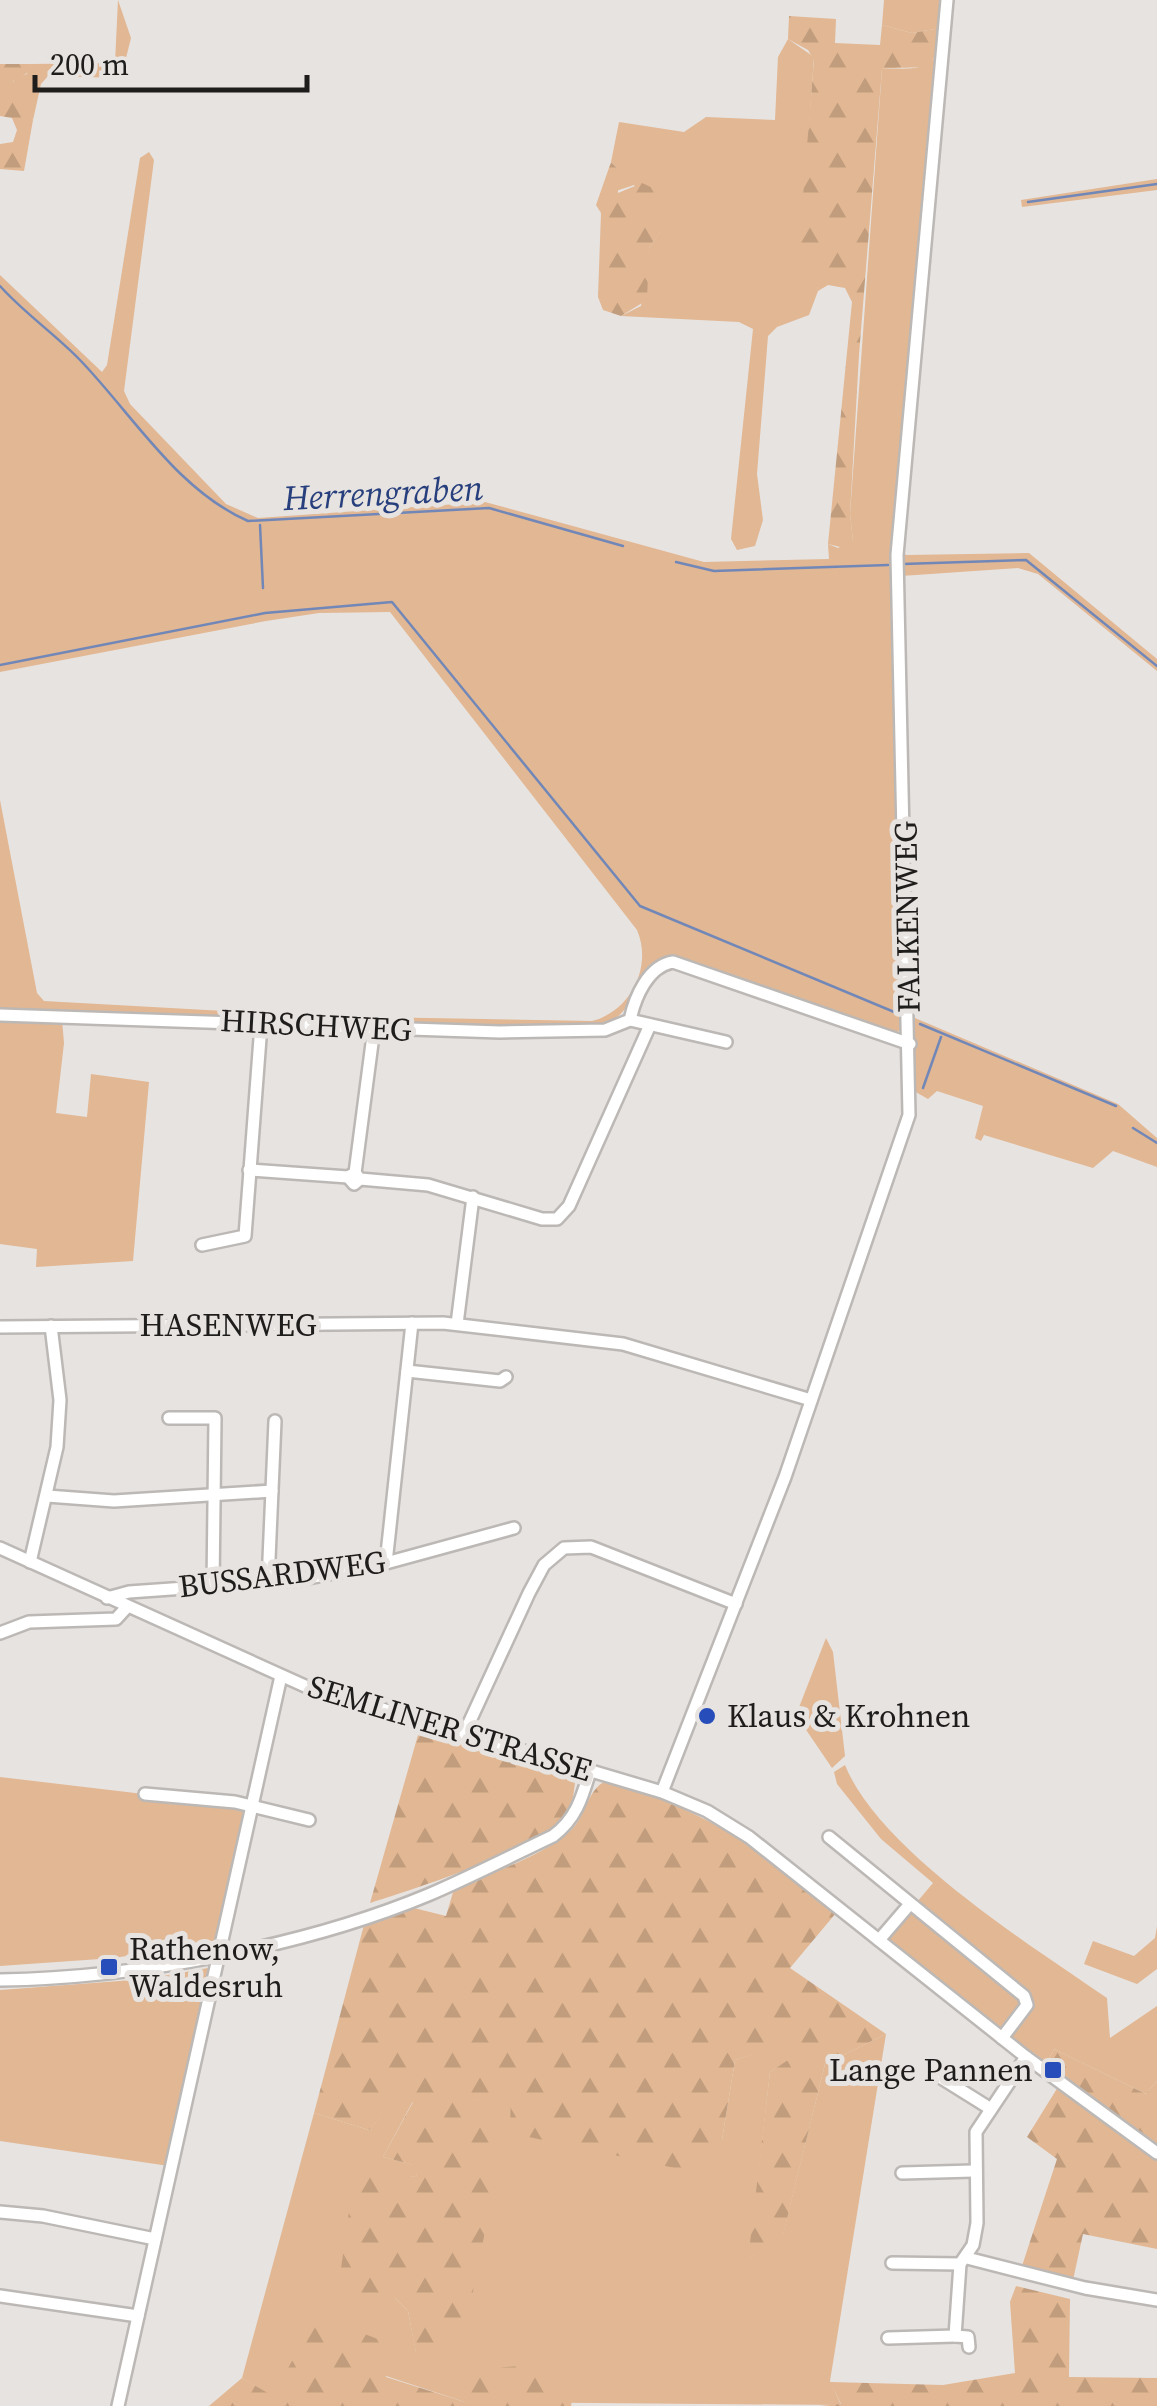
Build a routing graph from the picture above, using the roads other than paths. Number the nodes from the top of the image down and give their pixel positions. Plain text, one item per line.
1 (948, 0) edge
2 (0, 1014) edge
3 (630, 1020) junction
4 (261, 1025) junction
5 (650, 1026) junction
6 (374, 1028) junction
7 (726, 1042) dead end
8 (910, 1044) junction
9 (250, 1170) junction
10 (354, 1176) junction
11 (472, 1197) junction
12 (202, 1245) dead end
13 (412, 1323) junction
14 (457, 1324) junction
15 (0, 1326) edge
16 (51, 1326) junction
17 (408, 1371) junction
18 (506, 1377) dead end
19 (810, 1400) junction
20 (168, 1418) dead end
21 (274, 1421) dead end
22 (272, 1491) junction
23 (215, 1495) junction
24 (47, 1496) junction
25 (514, 1528) dead end
26 (0, 1548) edge
27 (30, 1562) junction
28 (386, 1563) junction
29 (268, 1582) junction
30 (213, 1587) junction
31 (107, 1598) junction
32 (736, 1604) junction
33 (126, 1607) junction
34 (0, 1633) edge
35 (281, 1676) junction
36 (464, 1734) junction
37 (590, 1771) junction
38 (662, 1792) junction
39 (145, 1794) dead end
40 (251, 1805) junction
41 (310, 1820) dead end
42 (829, 1837) dead end
43 (910, 1904) junction
44 (883, 1936) junction
45 (216, 1956) junction
46 (0, 1980) edge
47 (1002, 2038) junction
48 (1026, 2057) junction
49 (936, 2074) dead end
50 (991, 2110) junction
51 (1157, 2153) edge
52 (973, 2171) junction
53 (902, 2172) dead end
54 (0, 2212) edge
55 (156, 2239) junction
56 (964, 2261) junction
57 (892, 2263) dead end
58 (0, 2296) edge
59 (1157, 2300) edge
60 (138, 2316) junction
61 (956, 2336) junction
62 (888, 2338) dead end
63 (969, 2347) dead end
64 (118, 2406) edge

1 - 8 street, FALKENWEG
2 - 4 street, HIRSCHWEG
3 - 5 street, HIRSCHWEG
3 - 6 street, HIRSCHWEG
3 - 8 street
4 - 6 street, HIRSCHWEG
4 - 9 street
5 - 7 street, HIRSCHWEG
5 - 11 street
6 - 10 street
8 - 19 street, FALKENWEG
9 - 10 street
9 - 12 street
10 - 11 street
11 - 14 street
13 - 14 street, HASENWEG
13 - 16 street, HASENWEG
13 - 17 street
14 - 19 street, HASENWEG
15 - 16 street, HASENWEG
16 - 24 street
17 - 18 street
17 - 28 street
19 - 32 street, FALKENWEG
20 - 23 street
21 - 22 street
22 - 23 street
22 - 29 street
23 - 24 street
23 - 30 street
24 - 27 street
25 - 28 street, BUSSARDWEG
26 - 27 street, SEMLINER STRASSE
27 - 31 street, SEMLINER STRASSE
28 - 29 street, BUSSARDWEG
29 - 30 street, BUSSARDWEG
30 - 31 street, BUSSARDWEG
31 - 33 street, SEMLINER STRASSE
32 - 36 street
32 - 38 street, FALKENWEG
33 - 34 street
33 - 35 street, SEMLINER STRASSE
35 - 36 street, SEMLINER STRASSE
35 - 40 street
36 - 37 street, SEMLINER STRASSE
37 - 38 street, SEMLINER STRASSE
37 - 45 street
38 - 44 street, SEMLINER STRASSE
39 - 40 street
40 - 41 street
40 - 45 street
42 - 43 street
43 - 44 street
43 - 47 street
44 - 47 street, SEMLINER STRASSE
45 - 46 street
45 - 55 street
47 - 48 street, SEMLINER STRASSE
48 - 50 street
48 - 51 street, SEMLINER STRASSE
49 - 50 street
50 - 52 street
52 - 53 street
52 - 56 street
54 - 55 street
55 - 60 street
56 - 57 street
56 - 59 street
56 - 61 street
58 - 60 street
60 - 64 street
61 - 62 street
61 - 63 street

